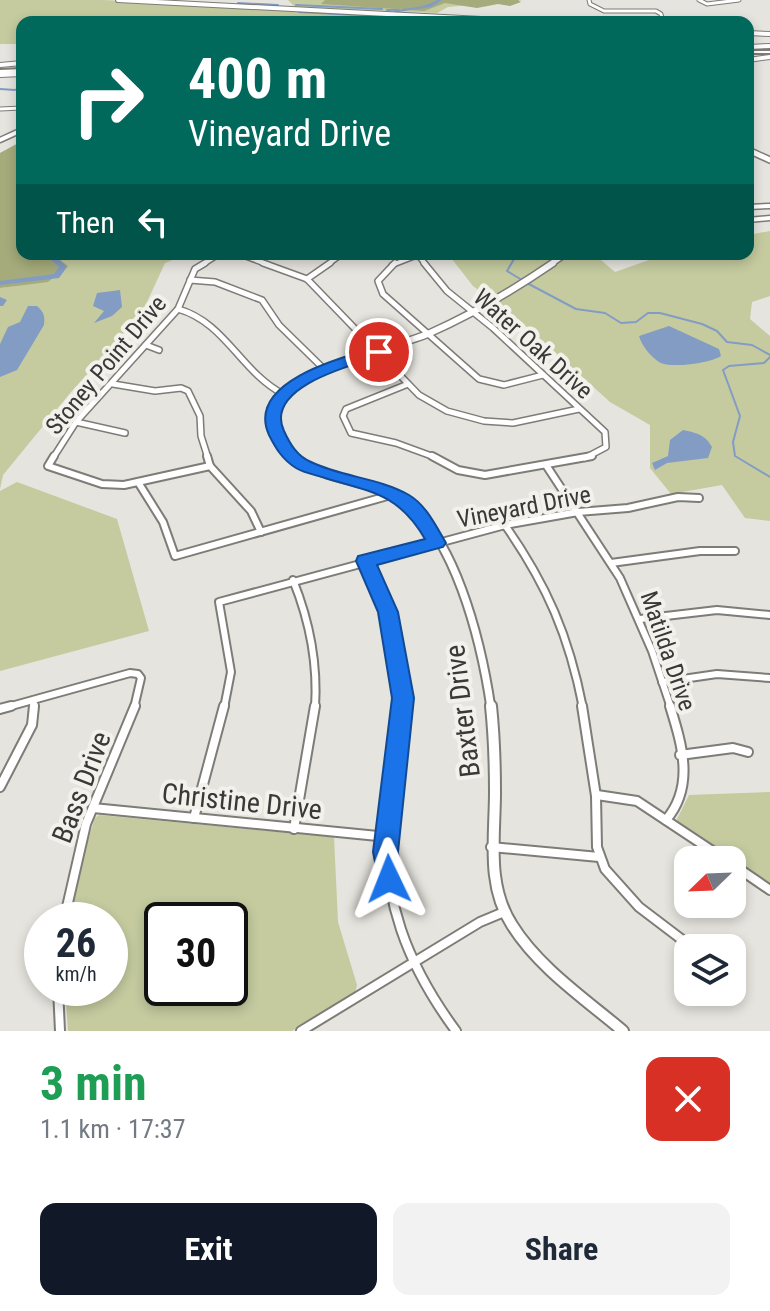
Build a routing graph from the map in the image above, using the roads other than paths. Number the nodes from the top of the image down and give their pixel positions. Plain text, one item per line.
1 (118, 0) edge
2 (149, 0) edge
3 (282, 0) edge
4 (589, 0) edge
5 (699, 0) edge
6 (730, 0) edge
7 (739, 0) edge
8 (691, 1) edge
9 (288, 8) junction
10 (436, 16) edge
11 (662, 16) edge
12 (208, 260) edge
13 (255, 260) edge
14 (330, 260) edge
15 (403, 260) edge
16 (422, 260) edge
17 (556, 260) edge
18 (307, 279) junction
19 (190, 280) junction
20 (178, 309) junction
21 (471, 311) junction
22 (429, 333) junction
23 (146, 345) junction
24 (159, 350) dead end
25 (379, 352) junction
26 (325, 370) junction
27 (543, 375) junction
28 (113, 384) junction
29 (408, 384) junction
30 (283, 394) junction
31 (579, 409) junction
32 (76, 422) junction
33 (125, 433) dead end
34 (546, 465) junction
35 (210, 466) junction
36 (138, 482) junction
37 (391, 495) junction
38 (699, 498) dead end
39 (578, 512) junction
40 (505, 525) junction
41 (261, 532) junction
42 (437, 543) junction
43 (735, 551) dead end
44 (365, 561) junction
45 (611, 563) junction
46 (293, 580) junction
47 (770, 615) edge
48 (640, 619) junction
49 (770, 678) edge
50 (662, 682) junction
51 (34, 700) junction
52 (0, 709) edge
53 (748, 752) dead end
54 (680, 755) junction
55 (0, 787) edge
56 (597, 795) junction
57 (93, 808) junction
58 (194, 818) junction
59 (666, 820) junction
60 (294, 829) junction
61 (388, 837) junction
62 (705, 846) edge
63 (491, 847) junction
64 (599, 857) junction
65 (746, 874) edge
66 (770, 890) edge
67 (66, 902) edge
68 (504, 912) junction
69 (674, 934) edge
70 (412, 965) junction
71 (59, 1006) edge
72 (316, 1027) edge
73 (60, 1031) edge
74 (301, 1031) edge
75 (456, 1031) edge
76 (623, 1031) edge

1 - 2 main road
2 - 9 main road
3 - 9 main road
4 - 11 street
5 - 6 street
5 - 8 street
6 - 7 street
9 - 10 main road
12 - 19 street, Stoney Point Drive
13 - 18 street
14 - 18 street
15 - 22 street
16 - 21 street, Water Oak Drive
17 - 21 street
18 - 25 street
19 - 20 street, Stoney Point Drive
19 - 26 street
20 - 23 street, Stoney Point Drive
20 - 30 street
21 - 22 street
21 - 27 street, Water Oak Drive
22 - 25 street
22 - 27 street
23 - 24 street
23 - 28 street, Stoney Point Drive
25 - 26 street
25 - 29 street
26 - 30 street
27 - 31 street, Water Oak Drive
28 - 32 street, Stoney Point Drive
28 - 35 street
29 - 31 street
29 - 34 street
30 - 37 street, Baxter Drive
31 - 34 street, Water Oak Drive
32 - 33 street
32 - 36 street, Stoney Point Drive
34 - 39 street, Matilda Drive
35 - 36 street
35 - 41 street
36 - 41 street
37 - 41 street
37 - 42 street, Baxter Drive
38 - 39 street, Vineyard Drive
39 - 40 street, Vineyard Drive
39 - 45 street, Matilda Drive
40 - 42 street, Vineyard Drive
40 - 56 street
42 - 44 street, Vineyard Drive
42 - 63 street, Baxter Drive
43 - 45 street
44 - 46 street, Vineyard Drive
44 - 61 street
45 - 48 street, Matilda Drive
46 - 58 street, Vineyard Drive
46 - 60 street
47 - 48 street
48 - 50 street, Matilda Drive
49 - 50 street
50 - 54 street, Matilda Drive
51 - 52 street
51 - 55 street
51 - 57 street, Bass Drive
53 - 54 street
54 - 59 street, Matilda Drive
56 - 59 street
56 - 64 street
57 - 58 street, Christine Drive
57 - 67 street, Bass Drive
58 - 60 street, Christine Drive
59 - 62 street
60 - 61 street, Christine Drive
61 - 70 street
63 - 64 street
63 - 68 street, Baxter Drive
64 - 69 street
65 - 66 street
68 - 70 street
68 - 76 street, Baxter Drive
70 - 72 street
70 - 75 street
71 - 73 street
72 - 74 street

